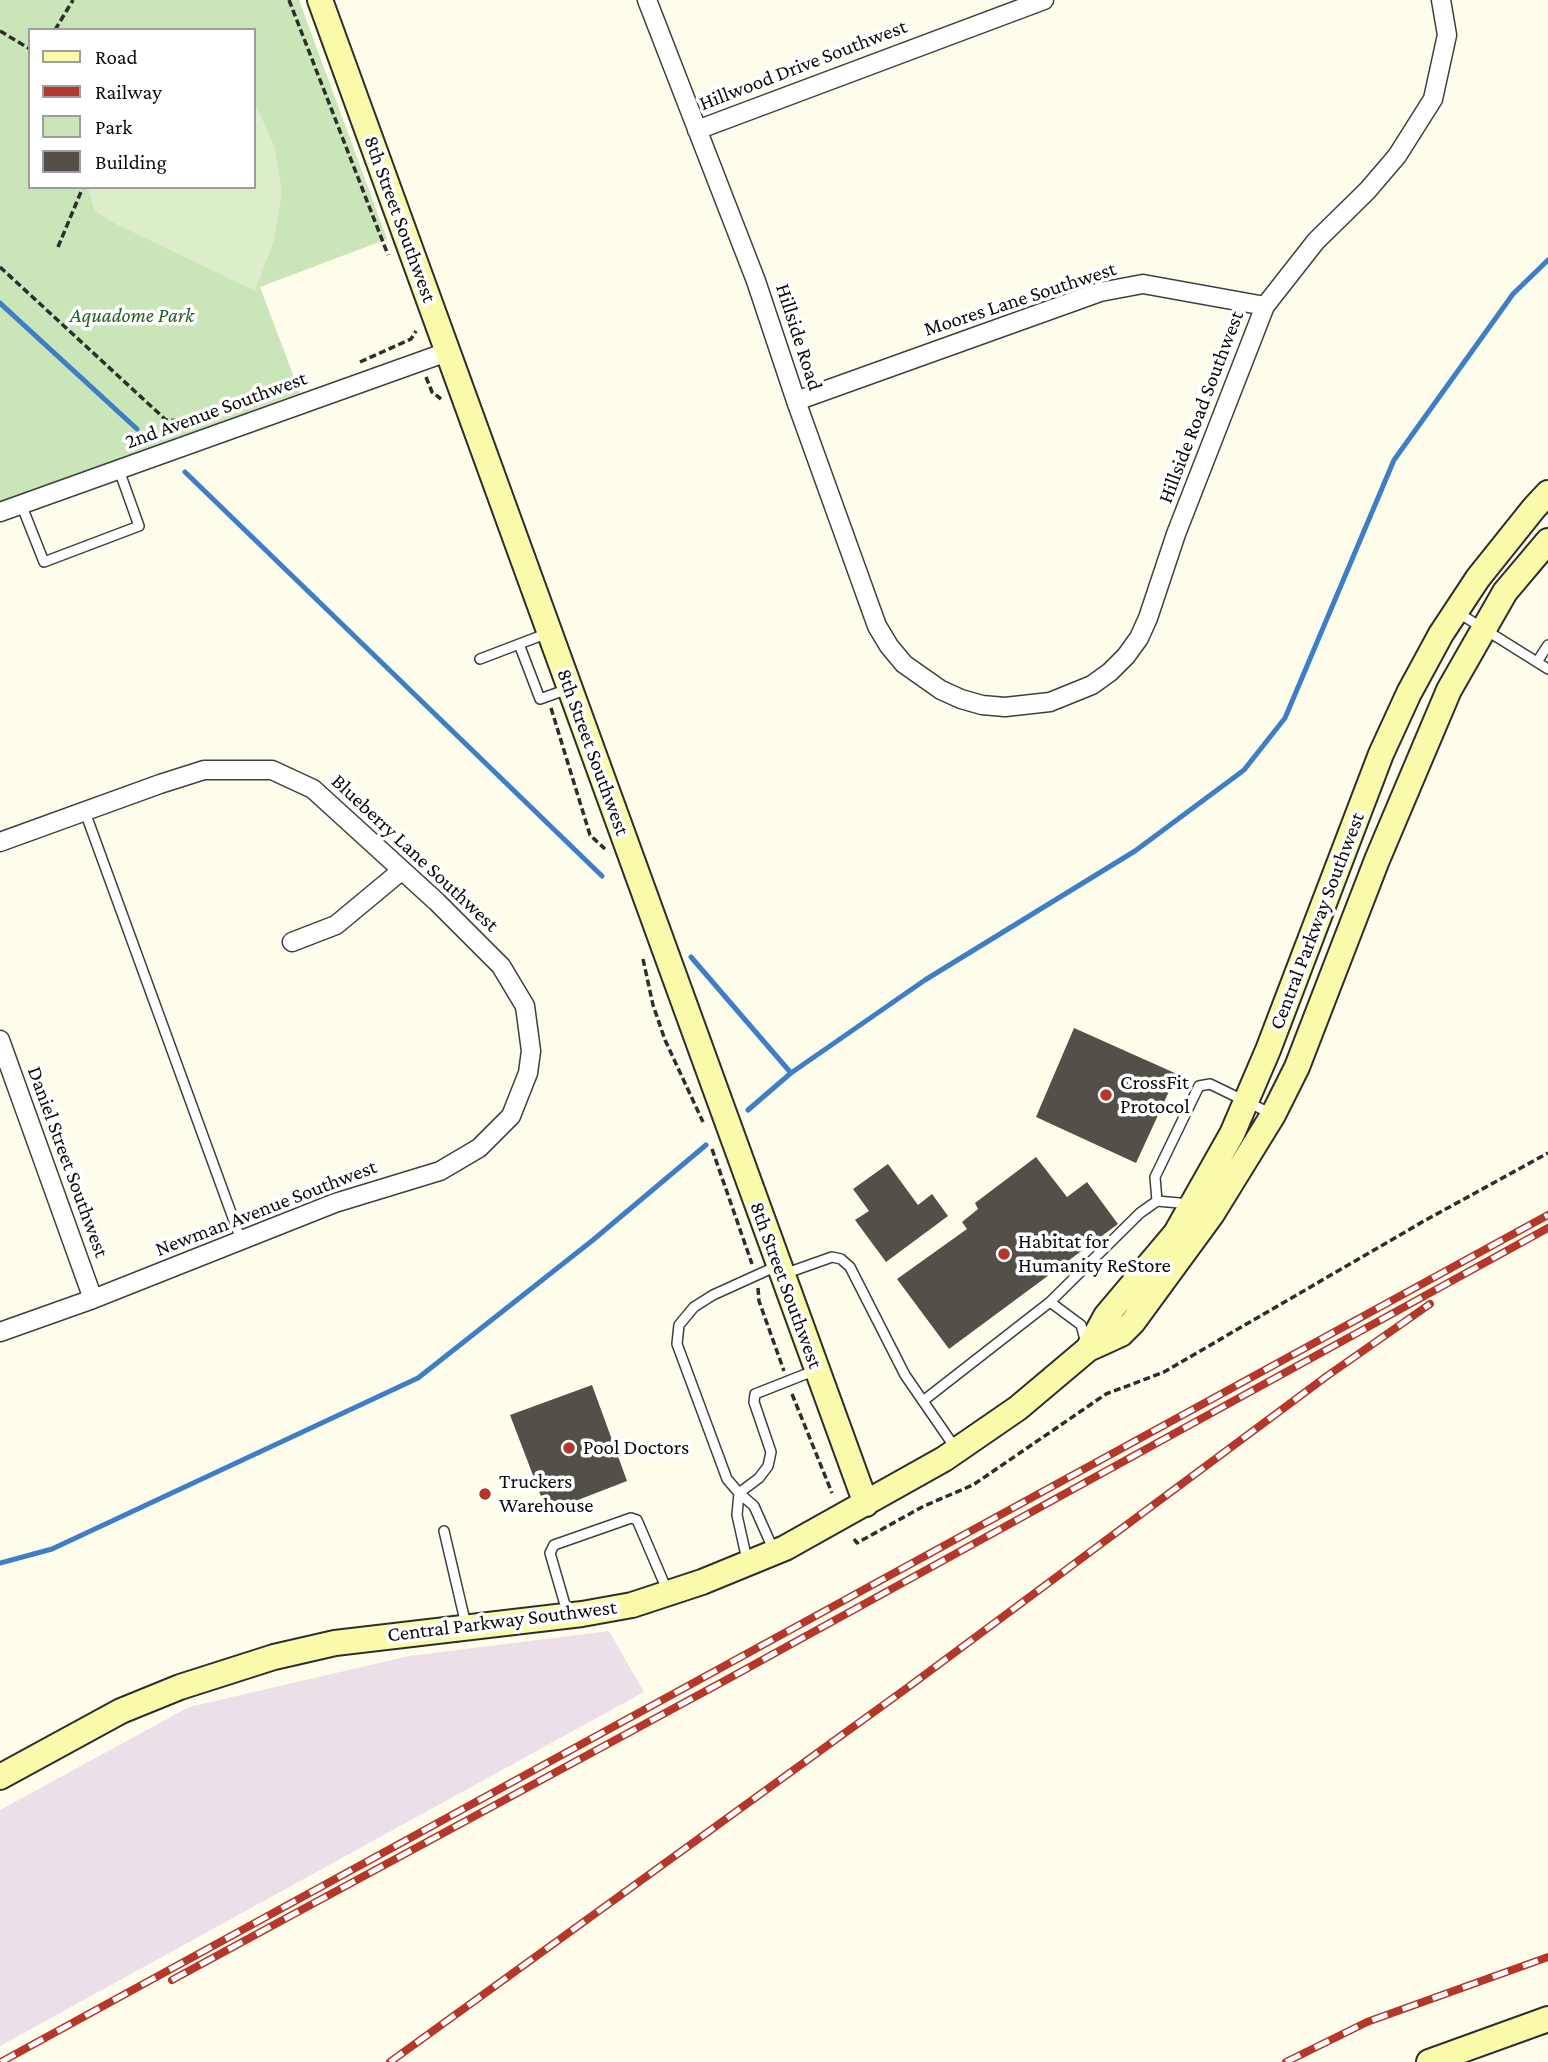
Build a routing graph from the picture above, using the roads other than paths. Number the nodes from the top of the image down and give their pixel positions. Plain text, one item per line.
1 (320, 0) edge
2 (648, 0) edge
3 (1044, 0) edge
4 (1441, 0) edge
5 (697, 130) junction
6 (1265, 306) junction
7 (447, 352) junction
8 (796, 401) junction
9 (119, 470) junction
10 (1548, 493) edge
11 (21, 504) junction
12 (0, 512) edge
13 (1548, 541) edge
14 (1456, 611) junction
15 (1483, 630) junction
16 (549, 632) junction
17 (519, 644) junction
18 (1548, 645) edge
19 (480, 660) dead end
20 (1537, 662) junction
21 (1548, 669) edge
22 (921, 678) joint
23 (559, 692) junction
24 (85, 811) junction
25 (0, 842) edge
26 (401, 871) junction
27 (292, 942) dead end
28 (0, 1040) edge
29 (531, 1051) joint
30 (1247, 1101) junction
31 (1273, 1115) junction
32 (1157, 1202) junction
33 (1193, 1205) junction
34 (241, 1240) junction
35 (781, 1270) junction
36 (93, 1299) junction
37 (1050, 1302) junction
38 (0, 1332) edge
39 (1088, 1349) junction
40 (817, 1369) junction
41 (923, 1401) junction
42 (957, 1450) junction
43 (739, 1493) junction
44 (866, 1504) junction
45 (444, 1531) dead end
46 (775, 1552) junction
47 (748, 1563) junction
48 (668, 1593) junction
49 (569, 1616) junction
50 (467, 1628) junction
51 (0, 1777) edge
52 (1548, 2019) edge
53 (1429, 2062) edge

1 - 7 street, 8th Street Southwest
2 - 5 street, Hillside Road
3 - 5 street, Hillwood Drive Southwest
4 - 6 street, Hillside Road Southwest
5 - 8 street, Hillside Road
6 - 8 street, Moores Lane Southwest
6 - 22 street, Hillside Road Southwest
7 - 9 street, 2nd Avenue Southwest
7 - 16 street, 8th Street Southwest
8 - 22 street, Hillside Road
9 - 11 street, 2nd Avenue Southwest
9 - 11 lane
10 - 14 street, Central Parkway Southwest
11 - 12 street, 2nd Avenue Southwest
13 - 15 street, Central Parkway Southwest
14 - 15 lane
14 - 30 street, Central Parkway Southwest
15 - 20 lane
15 - 31 street, Central Parkway Southwest
16 - 17 lane
16 - 23 street, 8th Street Southwest
17 - 19 lane
17 - 23 lane
18 - 20 lane
20 - 21 lane
23 - 35 street, 8th Street Southwest
24 - 25 street, Blueberry Lane Southwest
24 - 26 street, Blueberry Lane Southwest
24 - 34 lane
26 - 27 street
26 - 29 street, Blueberry Lane Southwest
28 - 36 street, Daniel Street Southwest
29 - 34 street, Newman Avenue Southwest
30 - 31 lane
30 - 32 lane
30 - 33 street, Central Parkway Southwest
31 - 39 street, Central Parkway Southwest
32 - 33 lane
32 - 37 lane
33 - 39 street, Central Parkway Southwest
34 - 36 street, Newman Avenue Southwest
35 - 40 street, 8th Street Southwest
35 - 41 lane
35 - 43 lane
36 - 38 street, Newman Avenue Southwest
37 - 39 lane
37 - 41 lane
39 - 42 street, Central Parkway Southwest
40 - 43 lane
40 - 44 street, 8th Street Southwest
41 - 42 lane
42 - 44 street, Central Parkway Southwest
43 - 46 lane
43 - 47 lane
44 - 46 street, Central Parkway Southwest
45 - 50 lane
46 - 47 street, Central Parkway Southwest
47 - 48 street, Central Parkway Southwest
48 - 49 street, Central Parkway Southwest
48 - 49 lane
49 - 50 street, Central Parkway Southwest
50 - 51 street, Central Parkway Southwest
52 - 53 street

